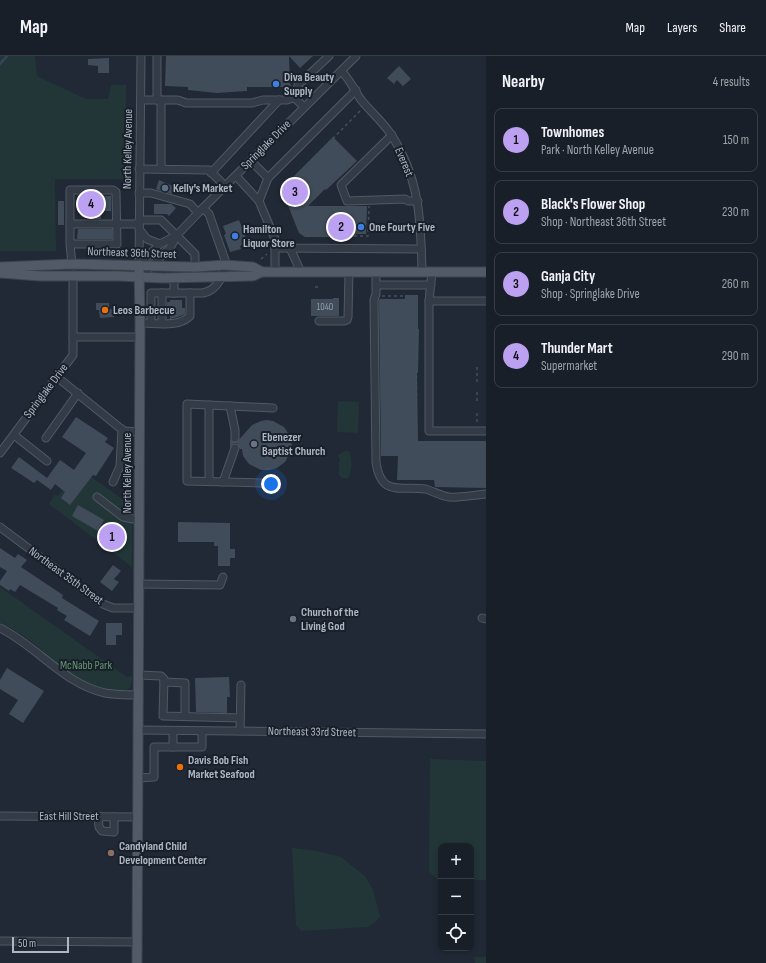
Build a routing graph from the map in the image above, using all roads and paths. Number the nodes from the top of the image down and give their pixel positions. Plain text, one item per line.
1 (141, 56) edge
2 (157, 56) edge
3 (168, 56) edge
4 (329, 56) edge
5 (356, 56) edge
6 (341, 71) junction
7 (293, 85) dead end
8 (356, 90) junction
9 (294, 97) junction
10 (141, 100) junction
11 (159, 100) junction
12 (280, 100) junction
13 (304, 107) junction
14 (360, 111) dead end
15 (392, 135) junction
16 (251, 161) junction
17 (139, 169) junction
18 (161, 170) junction
19 (211, 172) junction
20 (236, 176) junction
21 (268, 178) junction
22 (225, 186) junction
23 (139, 193) junction
24 (259, 201) junction
25 (368, 201) junction
26 (418, 201) junction
27 (201, 210) junction
28 (70, 224) junction
29 (117, 224) junction
30 (139, 224) junction
31 (177, 235) junction
32 (70, 244) junction
33 (160, 244) junction
34 (275, 248) junction
35 (290, 248) junction
36 (421, 249) junction
37 (72, 264) junction
38 (139, 265) junction
39 (225, 265) junction
40 (152, 266) junction
41 (0, 267) edge
42 (195, 267) junction
43 (262, 272) junction
44 (275, 272) junction
45 (301, 272) junction
46 (348, 272) junction
47 (376, 272) junction
48 (422, 272) junction
49 (432, 272) junction
50 (486, 272) edge
51 (0, 273) edge
52 (73, 275) junction
53 (139, 278) junction
54 (174, 278) junction
55 (222, 278) junction
56 (376, 285) junction
57 (431, 285) junction
58 (314, 287) dead end
59 (318, 287) dead end
60 (162, 293) junction
61 (174, 293) junction
62 (190, 293) junction
63 (429, 301) junction
64 (486, 301) edge
65 (319, 321) dead end
66 (140, 323) junction
67 (151, 323) junction
68 (162, 323) junction
69 (73, 337) junction
70 (140, 337) junction
71 (477, 367) dead end
72 (57, 377) junction
73 (477, 384) dead end
74 (477, 392) dead end
75 (78, 393) junction
76 (477, 404) dead end
77 (209, 405) junction
78 (230, 406) junction
79 (273, 408) dead end
80 (477, 413) dead end
81 (477, 426) dead end
82 (122, 429) junction
83 (486, 431) edge
84 (139, 432) junction
85 (14, 435) junction
86 (46, 438) dead end
87 (235, 438) dead end
88 (234, 448) dead end
89 (0, 453) edge
90 (47, 461) dead end
91 (113, 482) dead end
92 (209, 482) junction
93 (223, 482) junction
94 (261, 483) dead end
95 (486, 494) edge
96 (96, 497) dead end
97 (139, 520) junction
98 (0, 527) edge
99 (223, 577) dead end
100 (139, 584) junction
101 (139, 608) junction
102 (0, 628) edge
103 (139, 675) junction
104 (164, 682) junction
105 (240, 685) dead end
106 (139, 695) junction
107 (168, 716) junction
108 (185, 716) junction
109 (240, 718) junction
110 (138, 730) junction
111 (171, 731) junction
112 (202, 731) junction
113 (240, 731) junction
114 (486, 734) edge
115 (173, 747) junction
116 (138, 778) junction
117 (0, 816) edge
118 (98, 816) junction
119 (114, 816) junction
120 (138, 817) junction
121 (0, 941) edge
122 (137, 942) junction
123 (137, 963) edge

1 - 10 street, North Kelley Avenue
2 - 11 street
3 - 7 path
4 - 9 street
5 - 6 street, Springlake Drive
6 - 8 street, Everest
6 - 13 street, Springlake Drive
8 - 15 street, Everest
8 - 21 street
9 - 12 street
9 - 13 street
10 - 11 street
10 - 17 street, North Kelley Avenue
11 - 12 street
11 - 18 street
12 - 19 street
13 - 16 street, Springlake Drive
14 - 25 path
15 - 25 street
15 - 26 street, Everest
16 - 20 street, Springlake Drive
16 - 21 street
17 - 18 street
17 - 23 street, North Kelley Avenue
18 - 19 street
19 - 22 street
20 - 22 street, Springlake Drive
20 - 24 street
21 - 24 street
22 - 27 street, Springlake Drive
23 - 27 street
23 - 30 street, North Kelley Avenue
24 - 34 street
25 - 26 street
26 - 36 street, Everest
27 - 31 street, Springlake Drive
27 - 39 street
28 - 29 street
28 - 29 street
28 - 32 street
29 - 30 street
29 - 32 street
30 - 31 street
30 - 33 street
30 - 38 street, North Kelley Avenue
31 - 33 street, Springlake Drive
31 - 40 street, Springlake Drive
31 - 42 street
32 - 37 street
33 - 38 street, Springlake Drive
34 - 35 street
34 - 44 street
35 - 36 street
35 - 45 street
36 - 48 street, Everest
37 - 38 main road, Northeast 36th Street
37 - 41 main road, Northeast 36th Street
37 - 52 main road
38 - 40 main road, Northeast 36th Street
38 - 53 main road, North Kelley Avenue
39 - 42 main road, Northeast 36th Street
39 - 43 main road, Northeast 36th Street
39 - 55 street
40 - 42 main road, Northeast 36th Street
40 - 53 street, Springlake Drive
43 - 44 main road, Northeast 36th Street
43 - 55 main road, Northeast 36th Street
44 - 45 main road, Northeast 36th Street
45 - 46 main road, Northeast 36th Street
46 - 47 main road, Northeast 36th Street
46 - 65 street
47 - 48 main road, Northeast 36th Street
47 - 56 street
48 - 49 main road, Northeast 36th Street
49 - 50 main road, Northeast 36th Street
49 - 57 street
51 - 52 main road, Northeast 36th Street
52 - 53 main road, Northeast 36th Street
52 - 69 street, Springlake Drive
53 - 54 main road, Northeast 36th Street
53 - 66 main road, North Kelley Avenue
54 - 55 main road, Northeast 36th Street
54 - 61 street
55 - 62 street
56 - 57 street
56 - 95 street
57 - 63 street
58 - 59 path
60 - 61 street
60 - 67 street
60 - 68 street
61 - 62 street
62 - 68 street
63 - 64 street
63 - 83 street
66 - 67 street
66 - 70 main road, North Kelley Avenue
67 - 68 street
69 - 70 street
69 - 72 street, Springlake Drive
70 - 84 main road, North Kelley Avenue
71 - 73 path
72 - 75 street
72 - 85 street, Springlake Drive
74 - 76 path
75 - 82 street
75 - 86 street
77 - 78 street
77 - 92 street
77 - 92 street
78 - 79 street
78 - 87 street
80 - 81 path
82 - 84 street
82 - 91 street
84 - 97 main road, North Kelley Avenue
85 - 89 street, Springlake Drive
85 - 90 street
88 - 93 street
92 - 93 street
93 - 94 street
96 - 97 street
97 - 100 main road, North Kelley Avenue
98 - 101 street, Northeast 35th Street
99 - 100 street
100 - 101 main road, North Kelley Avenue
101 - 103 main road, North Kelley Avenue
102 - 106 street
103 - 104 street
103 - 106 main road, North Kelley Avenue
104 - 107 street
104 - 108 street
105 - 109 street
106 - 110 main road, North Kelley Avenue
107 - 108 street
107 - 111 street
108 - 109 street
109 - 113 street
110 - 111 street, Northeast 33rd Street
110 - 116 main road, North Kelley Avenue
111 - 112 street, Northeast 33rd Street
111 - 115 street
112 - 113 street, Northeast 33rd Street
112 - 115 street
113 - 114 street, Northeast 33rd Street
115 - 116 street
116 - 120 main road, North Kelley Avenue
117 - 118 street, East Hill Street
118 - 119 street, East Hill Street
118 - 119 street
119 - 120 street, East Hill Street
120 - 122 main road, North Kelley Avenue
121 - 122 street
122 - 123 main road, North Kelley Avenue

